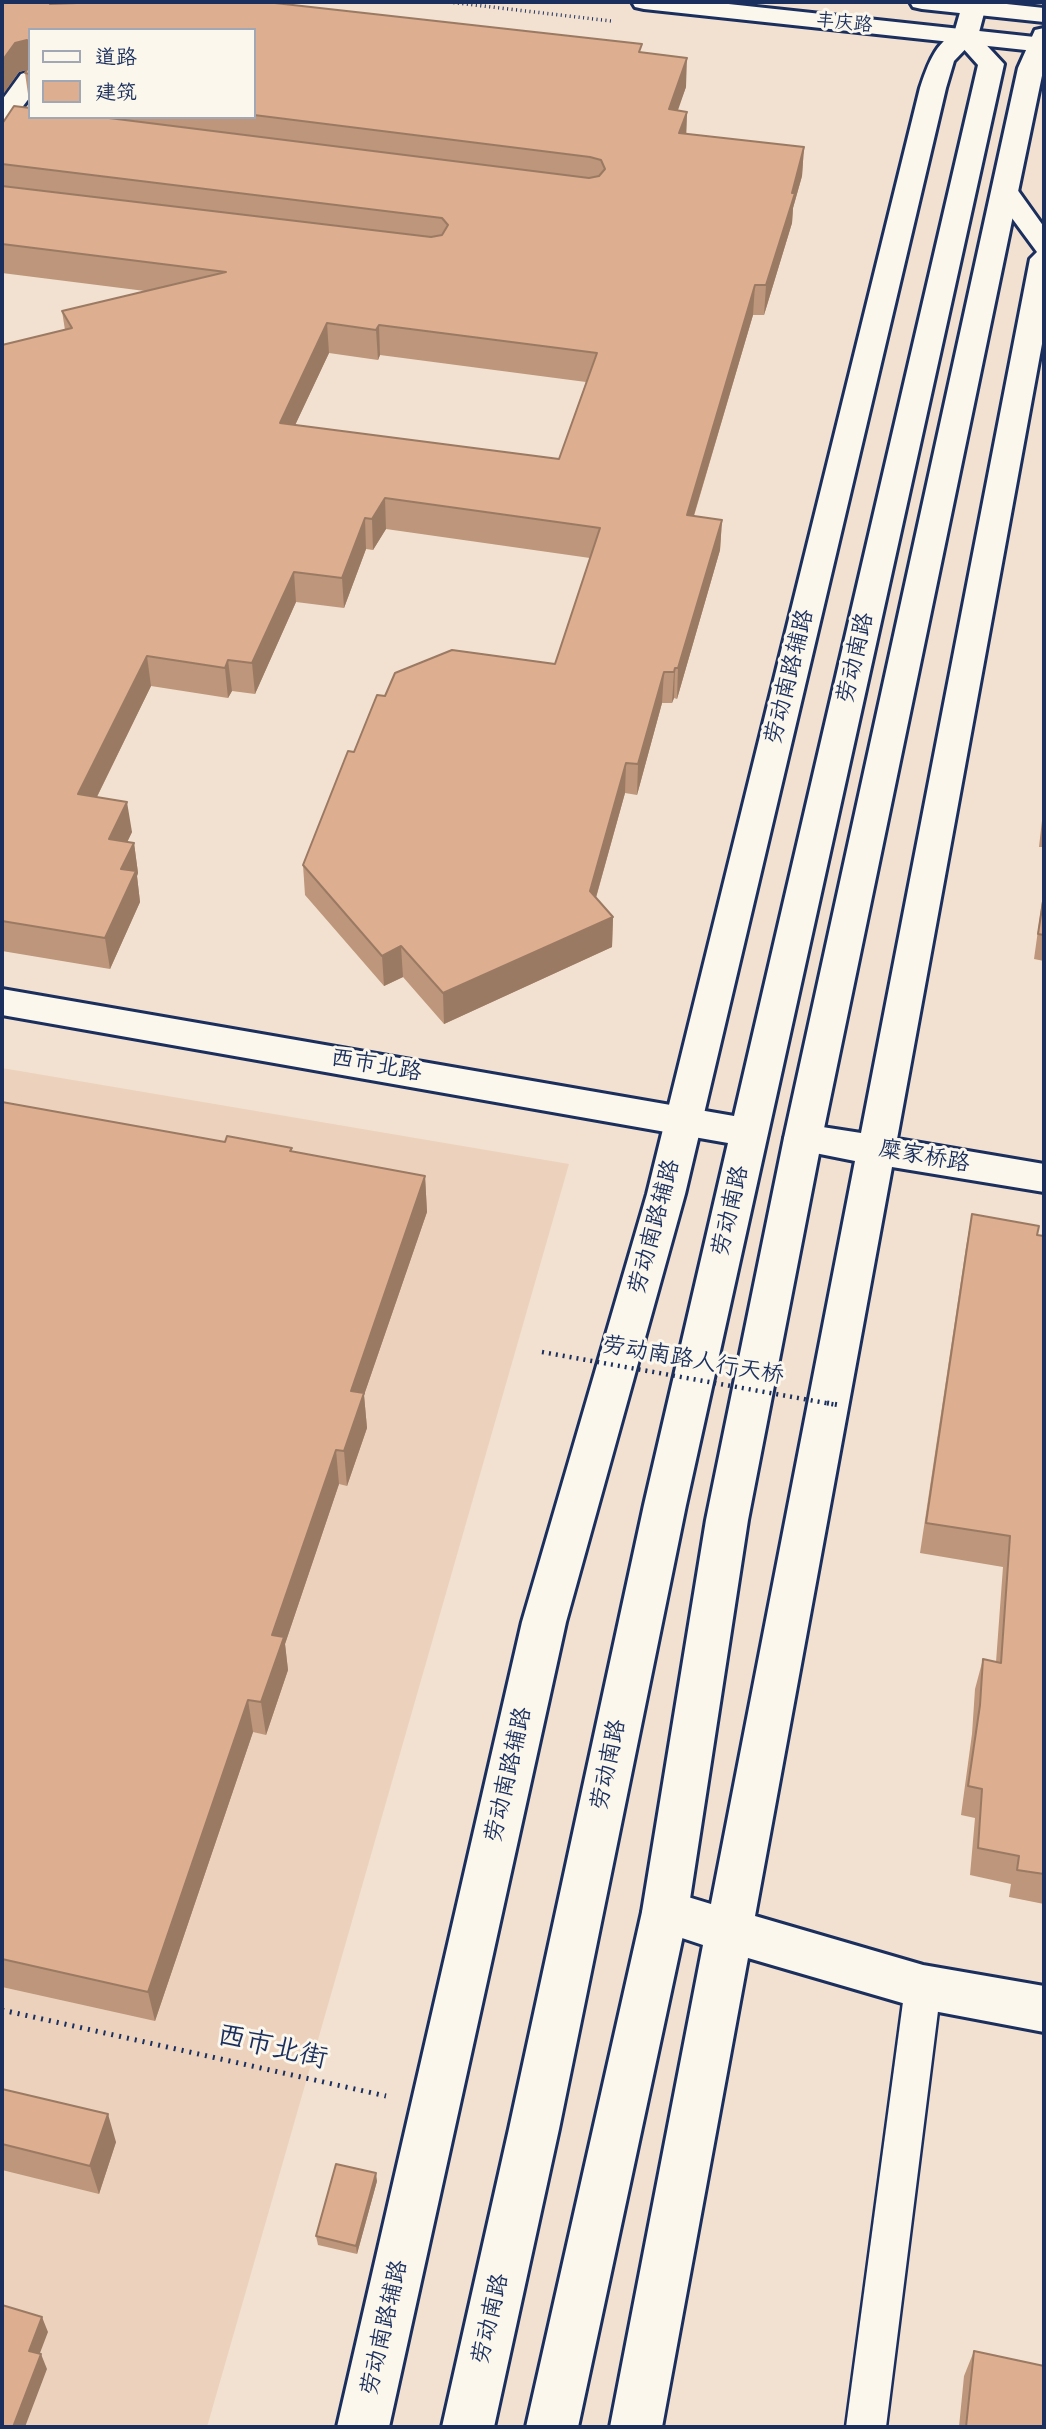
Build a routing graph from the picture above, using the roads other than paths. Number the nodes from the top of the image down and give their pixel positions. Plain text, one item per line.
1 (644, 2) edge
2 (922, 2) edge
3 (972, 15) edge
4 (1043, 35) edge
5 (28, 82) edge
6 (2, 117) edge
7 (2, 123) edge
8 (29, 126) edge
9 (1005, 191) junction
10 (1044, 246) edge
11 (1044, 260) edge
12 (2, 1002) edge
13 (684, 1121) junction
14 (750, 1133) junction
15 (803, 1138) junction
16 (876, 1150) junction
17 (1044, 1178) edge
18 (665, 1912) junction
19 (728, 1930) junction
20 (923, 1987) junction
21 (1044, 2009) edge
22 (363, 2427) edge
23 (468, 2427) edge
24 (552, 2427) edge
25 (636, 2427) edge
26 (866, 2427) edge

1 - 3 street, 丰庆路
2 - 3 street, 丰庆路
3 - 4 street, 丰庆路
3 - 13 street, 劳动南路辅路
3 - 14 street, 劳动南路
4 - 9 street, 劳动南路
5 - 6 street
7 - 8 street
9 - 10 street
9 - 15 street, 劳动南路
11 - 16 street
12 - 13 street, 西市北路
13 - 14 street, 西市北路
13 - 22 street, 劳动南路辅路
14 - 23 street, 劳动南路
15 - 16 street, 糜家桥路
15 - 18 street, 劳动南路
16 - 17 street, 糜家桥路
16 - 19 street
18 - 19 street
18 - 24 street, 劳动南路
19 - 20 street
19 - 25 street
20 - 21 street
20 - 26 lane

